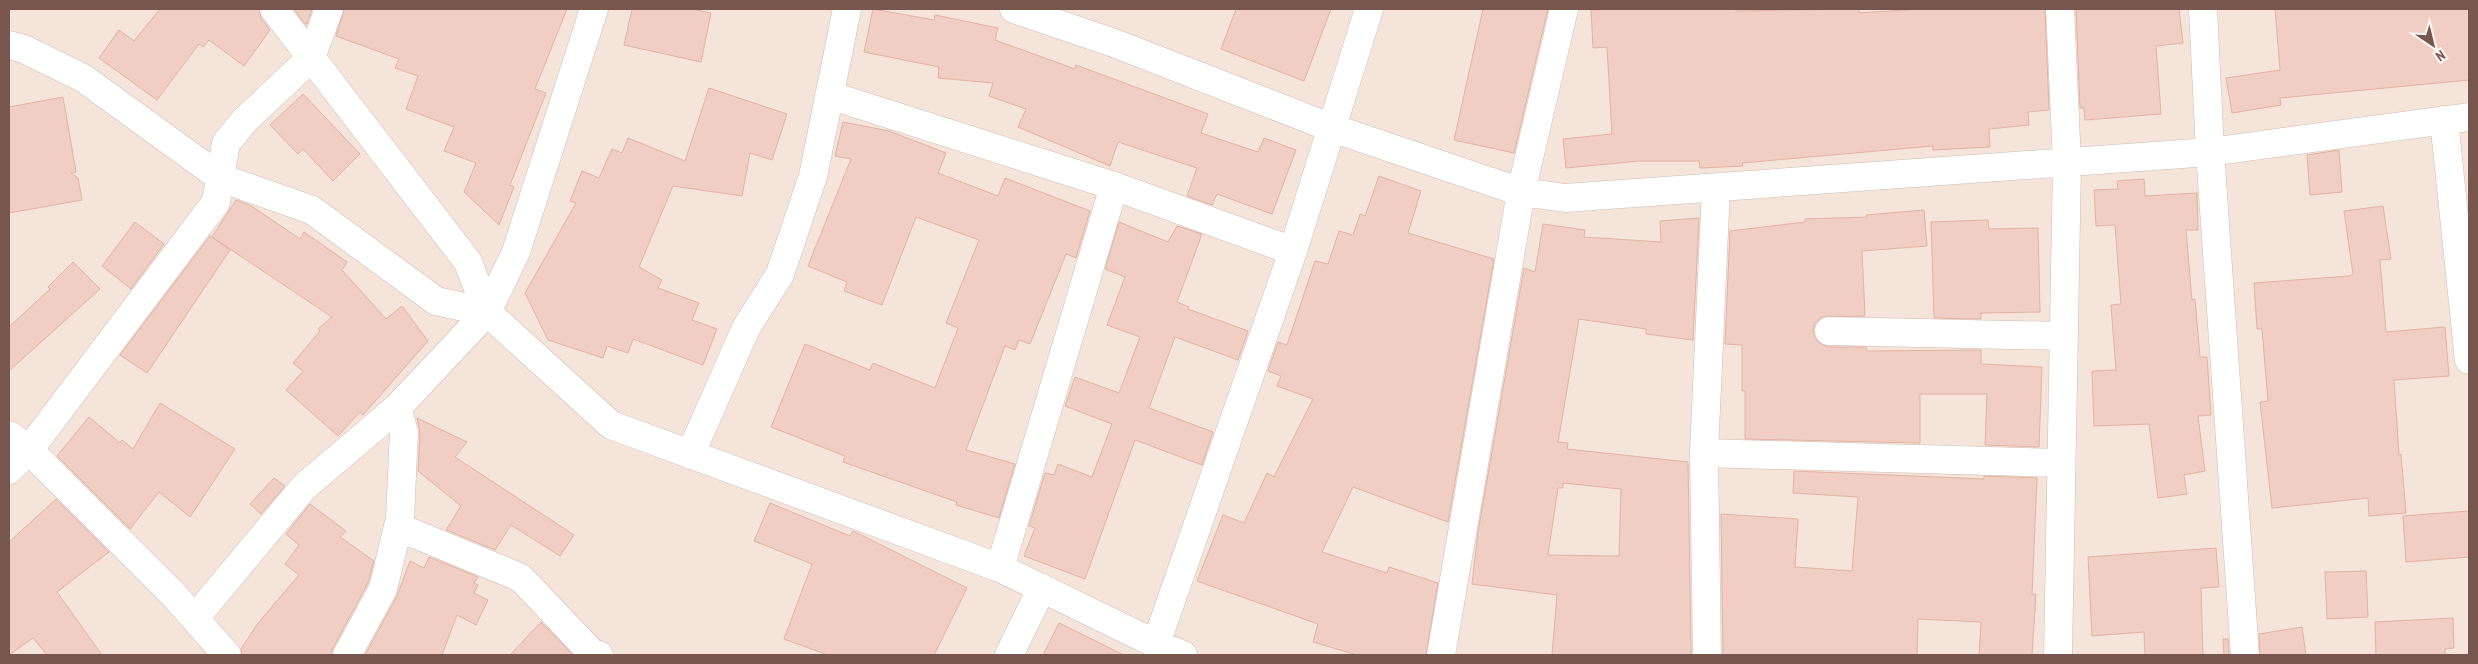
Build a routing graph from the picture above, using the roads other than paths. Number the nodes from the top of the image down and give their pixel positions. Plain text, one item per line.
1 (274, 9) edge
2 (329, 9) edge
3 (594, 9) edge
4 (847, 9) edge
5 (1014, 9) edge
6 (1369, 9) edge
7 (1564, 9) edge
8 (2060, 9) edge
9 (2203, 9) edge
10 (9, 45) edge
11 (311, 58) junction
12 (829, 95) junction
13 (2457, 118) edge
14 (1332, 128) junction
15 (2210, 152) junction
16 (2067, 163) junction
17 (221, 178) junction
18 (1114, 186) junction
19 (1716, 188) junction
20 (1521, 192) junction
21 (1293, 251) junction
22 (487, 312) junction
23 (1829, 331) dead end
24 (2063, 336) junction
25 (2469, 360) edge
26 (396, 408) junction
27 (19, 443) edge
28 (1704, 453) junction
29 (690, 455) junction
30 (2060, 463) junction
31 (9, 470) edge
32 (398, 527) junction
33 (1000, 568) junction
34 (1042, 588) junction
35 (195, 618) junction
36 (1156, 644) junction
37 (593, 654) edge
38 (227, 655) edge
39 (347, 655) edge
40 (1009, 655) edge
41 (1183, 655) edge
42 (1442, 655) edge
43 (1707, 655) edge
44 (2058, 655) edge
45 (2245, 655) edge

1 - 11 street
2 - 11 street
3 - 22 street
4 - 12 street
5 - 14 street
6 - 14 street
7 - 20 street
8 - 16 street
9 - 15 street
10 - 17 street
11 - 17 street
11 - 22 street
12 - 18 street
12 - 29 street
13 - 15 street
13 - 25 street
14 - 20 street
14 - 21 street
15 - 16 street
15 - 45 street
16 - 19 street
16 - 24 street
17 - 22 street
17 - 27 street
18 - 21 street
18 - 33 street
19 - 20 street
19 - 28 street
20 - 42 street
21 - 36 street
22 - 26 street
22 - 29 street
23 - 24 street
24 - 30 street
26 - 32 street
26 - 35 street
27 - 31 street
27 - 35 street
28 - 30 street
28 - 43 street
29 - 33 street
30 - 44 street
32 - 37 street
32 - 39 street
33 - 34 street
34 - 36 street
34 - 40 street
35 - 38 street
36 - 41 street

